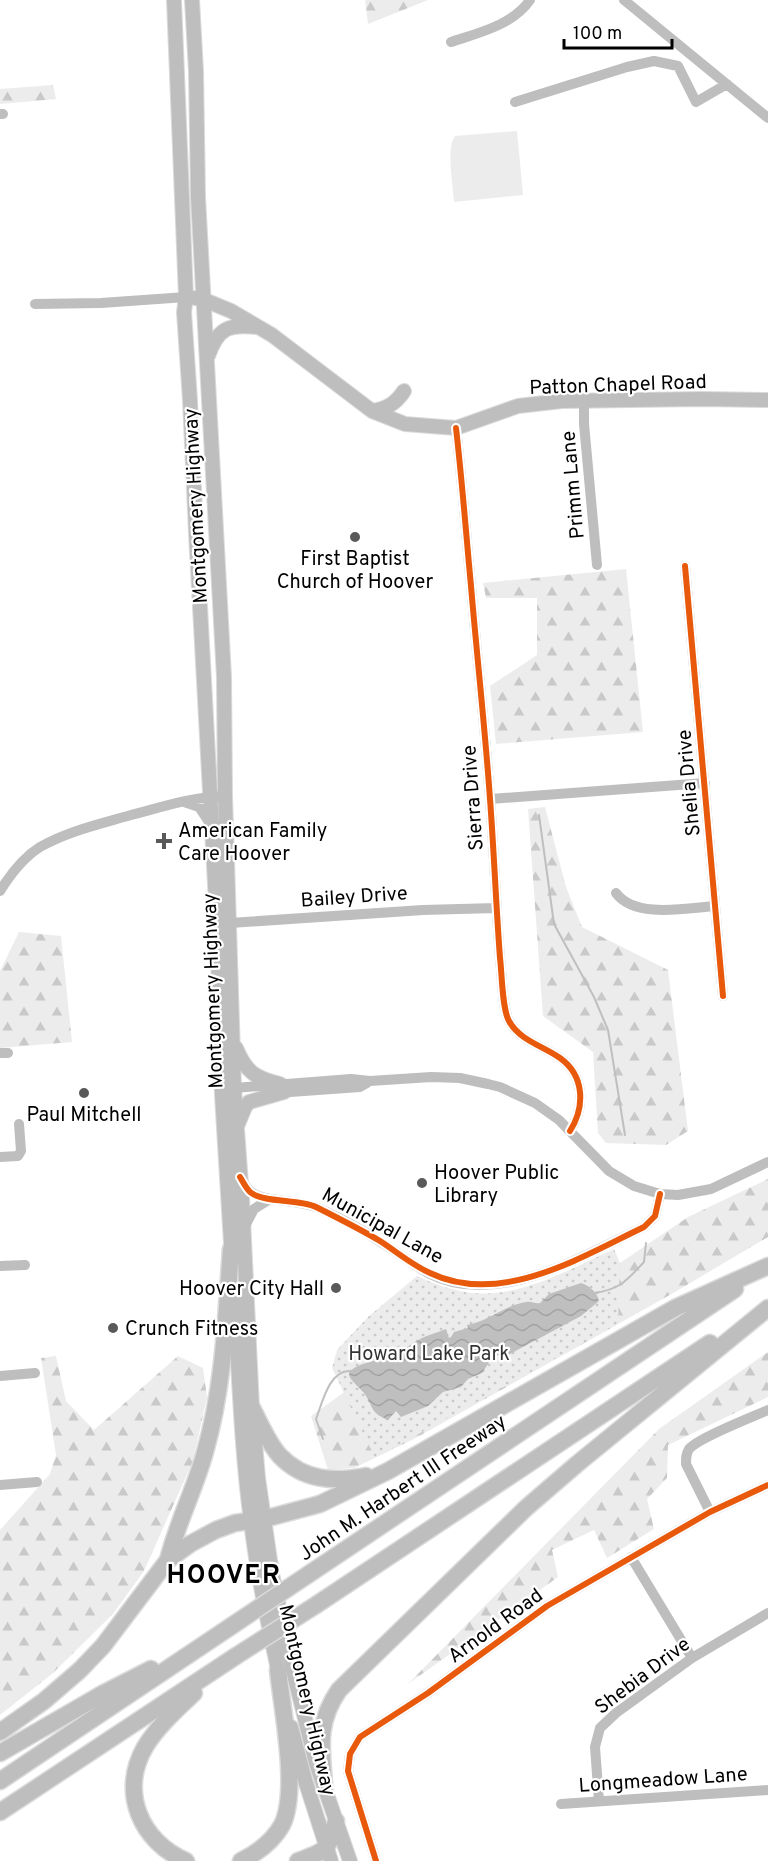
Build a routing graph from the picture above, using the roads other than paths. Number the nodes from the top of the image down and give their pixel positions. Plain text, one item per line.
1 (174, 0) edge
2 (192, 0) edge
3 (530, 0) edge
4 (624, 0) edge
5 (451, 42) dead end
6 (727, 84) junction
7 (515, 102) dead end
8 (768, 118) edge
9 (186, 297) junction
10 (202, 299) junction
11 (35, 304) dead end
12 (257, 327) junction
13 (206, 360) junction
14 (404, 391) dead end
15 (768, 400) edge
16 (584, 402) junction
17 (372, 411) junction
18 (456, 428) junction
19 (597, 565) dead end
20 (685, 566) dead end
21 (705, 783) junction
22 (209, 796) junction
23 (225, 796) junction
24 (490, 799) junction
25 (181, 801) junction
26 (211, 825) junction
27 (0, 891) edge
28 (616, 893) dead end
29 (715, 906) junction
30 (496, 908) junction
31 (230, 923) junction
32 (217, 929) junction
33 (723, 996) dead end
34 (233, 1041) junction
35 (282, 1088) junction
36 (231, 1093) junction
37 (19, 1124) dead end
38 (237, 1129) junction
39 (570, 1131) junction
40 (0, 1157) edge
41 (768, 1162) edge
42 (240, 1177) junction
43 (660, 1194) junction
44 (270, 1199) junction
45 (243, 1228) junction
46 (231, 1249) junction
47 (25, 1265) dead end
48 (0, 1266) edge
49 (768, 1266) edge
50 (768, 1306) edge
51 (35, 1373) dead end
52 (0, 1376) edge
53 (252, 1408) junction
54 (768, 1410) edge
55 (387, 1471) junction
56 (37, 1482) dead end
57 (0, 1485) edge
58 (768, 1485) edge
59 (710, 1512) junction
60 (257, 1520) junction
61 (631, 1557) junction
62 (168, 1560) junction
63 (768, 1613) edge
64 (199, 1649) junction
65 (233, 1658) junction
66 (692, 1658) junction
67 (278, 1670) junction
68 (0, 1732) edge
69 (0, 1753) edge
70 (0, 1781) edge
71 (324, 1783) junction
72 (768, 1790) edge
73 (599, 1801) junction
74 (561, 1804) dead end
75 (0, 1812) edge
76 (336, 1821) junction
77 (329, 1855) edge
78 (186, 1861) edge
79 (241, 1861) edge
80 (298, 1861) edge
81 (350, 1861) edge
82 (376, 1861) edge

1 - 9 main road, Montgomery Highway
2 - 10 main road, Montgomery Highway
3 - 5 street
4 - 6 street
6 - 7 street
6 - 8 street
9 - 10 main road, Patton Chapel Road
9 - 11 street
9 - 22 main road, Montgomery Highway
10 - 12 main road, Patton Chapel Road
10 - 13 main road, Montgomery Highway
12 - 13 main road
12 - 17 main road, Patton Chapel Road
13 - 23 main road, Montgomery Highway
14 - 17 main road
15 - 16 main road, Patton Chapel Road
16 - 18 main road, Patton Chapel Road
16 - 19 street, Primm Lane
17 - 18 main road, Patton Chapel Road
18 - 24 street, Sierra Drive
20 - 21 street, Shelia Drive
21 - 24 street
21 - 29 street, Shelia Drive
22 - 23 street
22 - 25 street
22 - 26 main road, Montgomery Highway
23 - 31 main road, Montgomery Highway
24 - 30 street, Sierra Drive
25 - 26 street
25 - 27 street
26 - 32 main road, Montgomery Highway
28 - 29 street
29 - 33 street, Shelia Drive
30 - 31 street, Bailey Drive
30 - 39 street, Sierra Drive
31 - 32 street, Bailey Drive
31 - 34 main road, Montgomery Highway
32 - 36 main road, Montgomery Highway
34 - 35 main road
34 - 36 main road, Montgomery Highway
35 - 36 street
35 - 38 main road
35 - 39 street
36 - 38 main road, Montgomery Highway
36 - 46 main road, Montgomery Highway
37 - 40 street
38 - 42 main road, Montgomery Highway
39 - 43 street
41 - 43 street
42 - 44 street, Municipal Lane
42 - 45 main road, Montgomery Highway
43 - 44 street, Municipal Lane
44 - 45 street
45 - 53 main road, Montgomery Highway
46 - 60 main road, Montgomery Highway
46 - 62 highway
47 - 48 street
49 - 55 highway
49 - 64 highway, John M. Harbert III Freeway, bridge
50 - 65 highway, bridge
50 - 71 highway
51 - 52 street
53 - 55 highway
53 - 60 main road, Montgomery Highway
54 - 59 street
55 - 60 highway
56 - 57 street
58 - 59 street, Arnold Road
59 - 61 street, Arnold Road
60 - 62 highway
60 - 67 main road, Montgomery Highway
60 - 71 main road, Montgomery Highway
61 - 66 street
61 - 82 street, Arnold Road
62 - 68 highway
63 - 66 street, Shebia Drive
64 - 69 highway
64 - 70 highway, John M. Harbert III Freeway
65 - 75 highway
65 - 78 highway
66 - 73 street, Shebia Drive
67 - 77 main road, Montgomery Highway
67 - 79 highway
71 - 76 main road, Montgomery Highway
72 - 73 street, Longmeadow Lane
73 - 74 street, Longmeadow Lane
76 - 77 highway
76 - 81 main road, Montgomery Highway
77 - 80 highway

